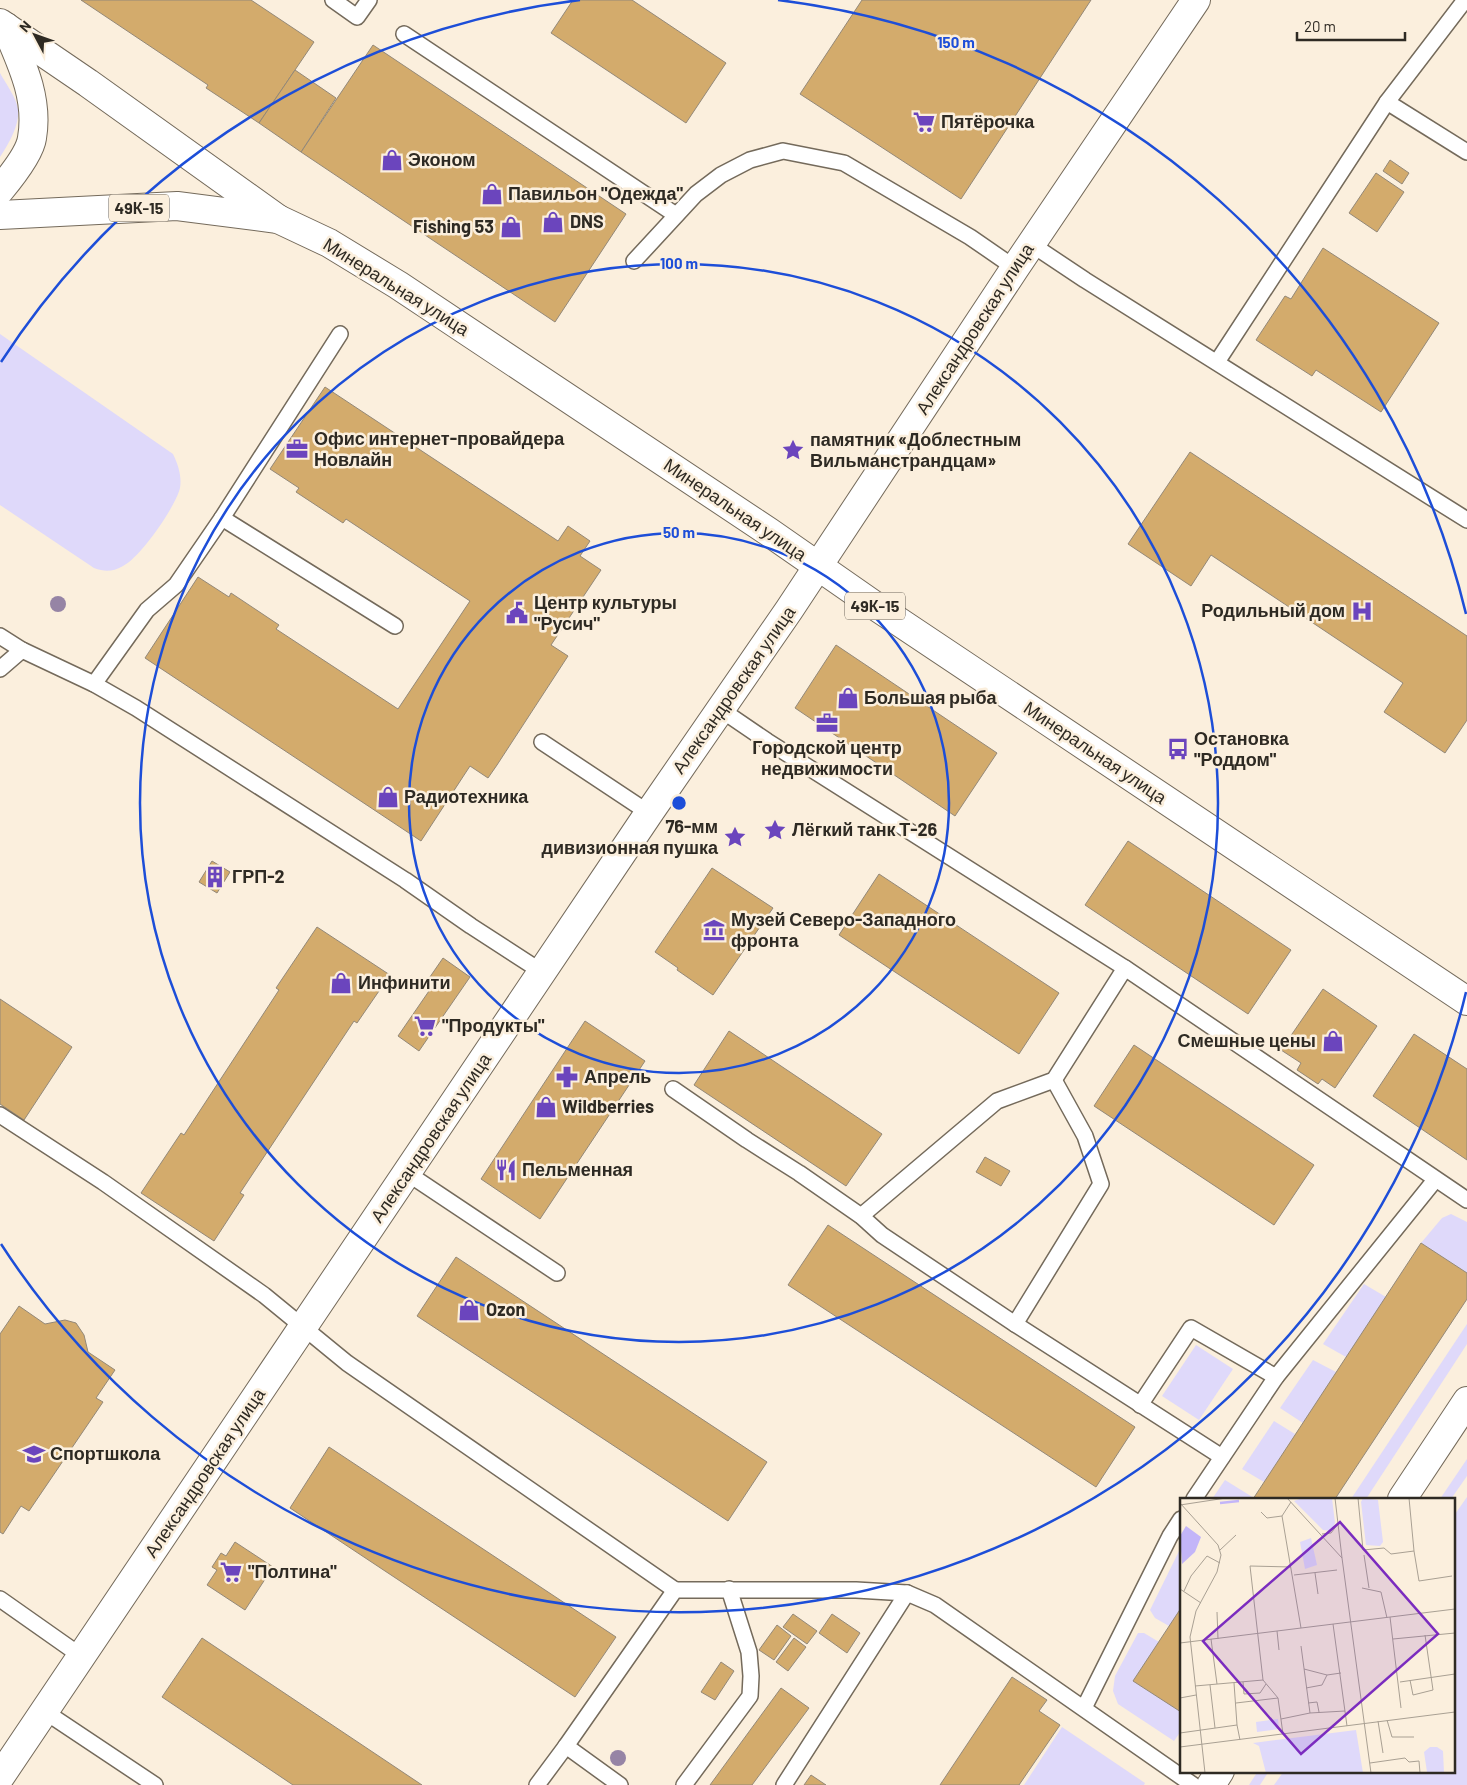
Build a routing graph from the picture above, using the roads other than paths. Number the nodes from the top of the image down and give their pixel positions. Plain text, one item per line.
1 (333, 0) edge
2 (369, 0) edge
3 (1196, 0) edge
4 (1465, 0) edge
5 (3, 25) edge
6 (404, 34) dead end
7 (1387, 102) junction
8 (1467, 152) edge
9 (0, 190) edge
10 (0, 215) edge
11 (676, 215) junction
12 (278, 219) junction
13 (1031, 244) junction
14 (634, 262) dead end
15 (1016, 268) junction
16 (340, 334) dead end
17 (1217, 362) junction
18 (222, 518) junction
19 (1467, 520) edge
20 (818, 566) junction
21 (395, 626) dead end
22 (0, 636) edge
23 (22, 650) junction
24 (0, 669) edge
25 (94, 684) junction
26 (720, 709) junction
27 (542, 742) dead end
28 (649, 813) junction
29 (1125, 968) junction
30 (542, 972) junction
31 (1467, 1002) edge
32 (1054, 1080) junction
33 (673, 1089) dead end
34 (0, 1116) edge
35 (407, 1173) junction
36 (1435, 1180) junction
37 (1467, 1200) edge
38 (861, 1216) junction
39 (557, 1273) dead end
40 (1015, 1324) junction
41 (303, 1328) junction
42 (1276, 1377) junction
43 (1467, 1401) edge
44 (1140, 1405) junction
45 (1222, 1457) junction
46 (1195, 1498) edge
47 (1403, 1498) edge
48 (1180, 1521) edge
49 (729, 1589) junction
50 (676, 1590) junction
51 (907, 1593) junction
52 (0, 1599) edge
53 (81, 1656) junction
54 (1084, 1708) junction
55 (44, 1711) junction
56 (566, 1746) junction
57 (1219, 1772) edge
58 (0, 1777) edge
59 (155, 1785) edge
60 (537, 1785) edge
61 (620, 1785) edge
62 (684, 1785) edge
63 (784, 1785) edge
64 (1193, 1785) edge
65 (1211, 1785) edge

1 - 2 lane
3 - 13 street, Александровская улица
4 - 7 lane
5 - 9 street
5 - 12 street, Минеральная улица
6 - 11 lane
7 - 8 lane
7 - 17 lane
10 - 12 street, 49К-15
11 - 14 lane
11 - 15 lane
12 - 20 street, Минеральная улица / 49К-15
13 - 15 street, Александровская улица
13 - 17 lane
15 - 20 street, Александровская улица
16 - 18 lane
17 - 19 lane
18 - 21 lane
18 - 25 lane
20 - 26 street, Александровская улица
20 - 31 street, Минеральная улица / 49К-15
22 - 23 lane
23 - 24 lane
23 - 25 lane
25 - 30 lane
26 - 28 street, Александровская улица
26 - 29 lane
27 - 28 lane
28 - 30 street, Александровская улица
29 - 32 lane
29 - 36 lane
30 - 35 street, Александровская улица
32 - 38 lane
32 - 40 lane
33 - 38 lane
34 - 41 lane
35 - 39 lane
35 - 41 street, Александровская улица
36 - 37 lane
36 - 42 lane
38 - 40 lane
40 - 44 lane
41 - 50 lane
41 - 53 street, Александровская улица
42 - 44 lane
42 - 45 lane
43 - 47 street
44 - 45 lane
45 - 46 lane
48 - 54 lane
49 - 50 lane
49 - 51 lane
49 - 62 lane
50 - 56 lane
51 - 54 lane
51 - 63 lane
52 - 53 lane
53 - 55 street, Александровская улица
54 - 64 lane
55 - 58 street, Александровская улица
55 - 59 lane
56 - 60 lane
56 - 61 lane
57 - 65 street

